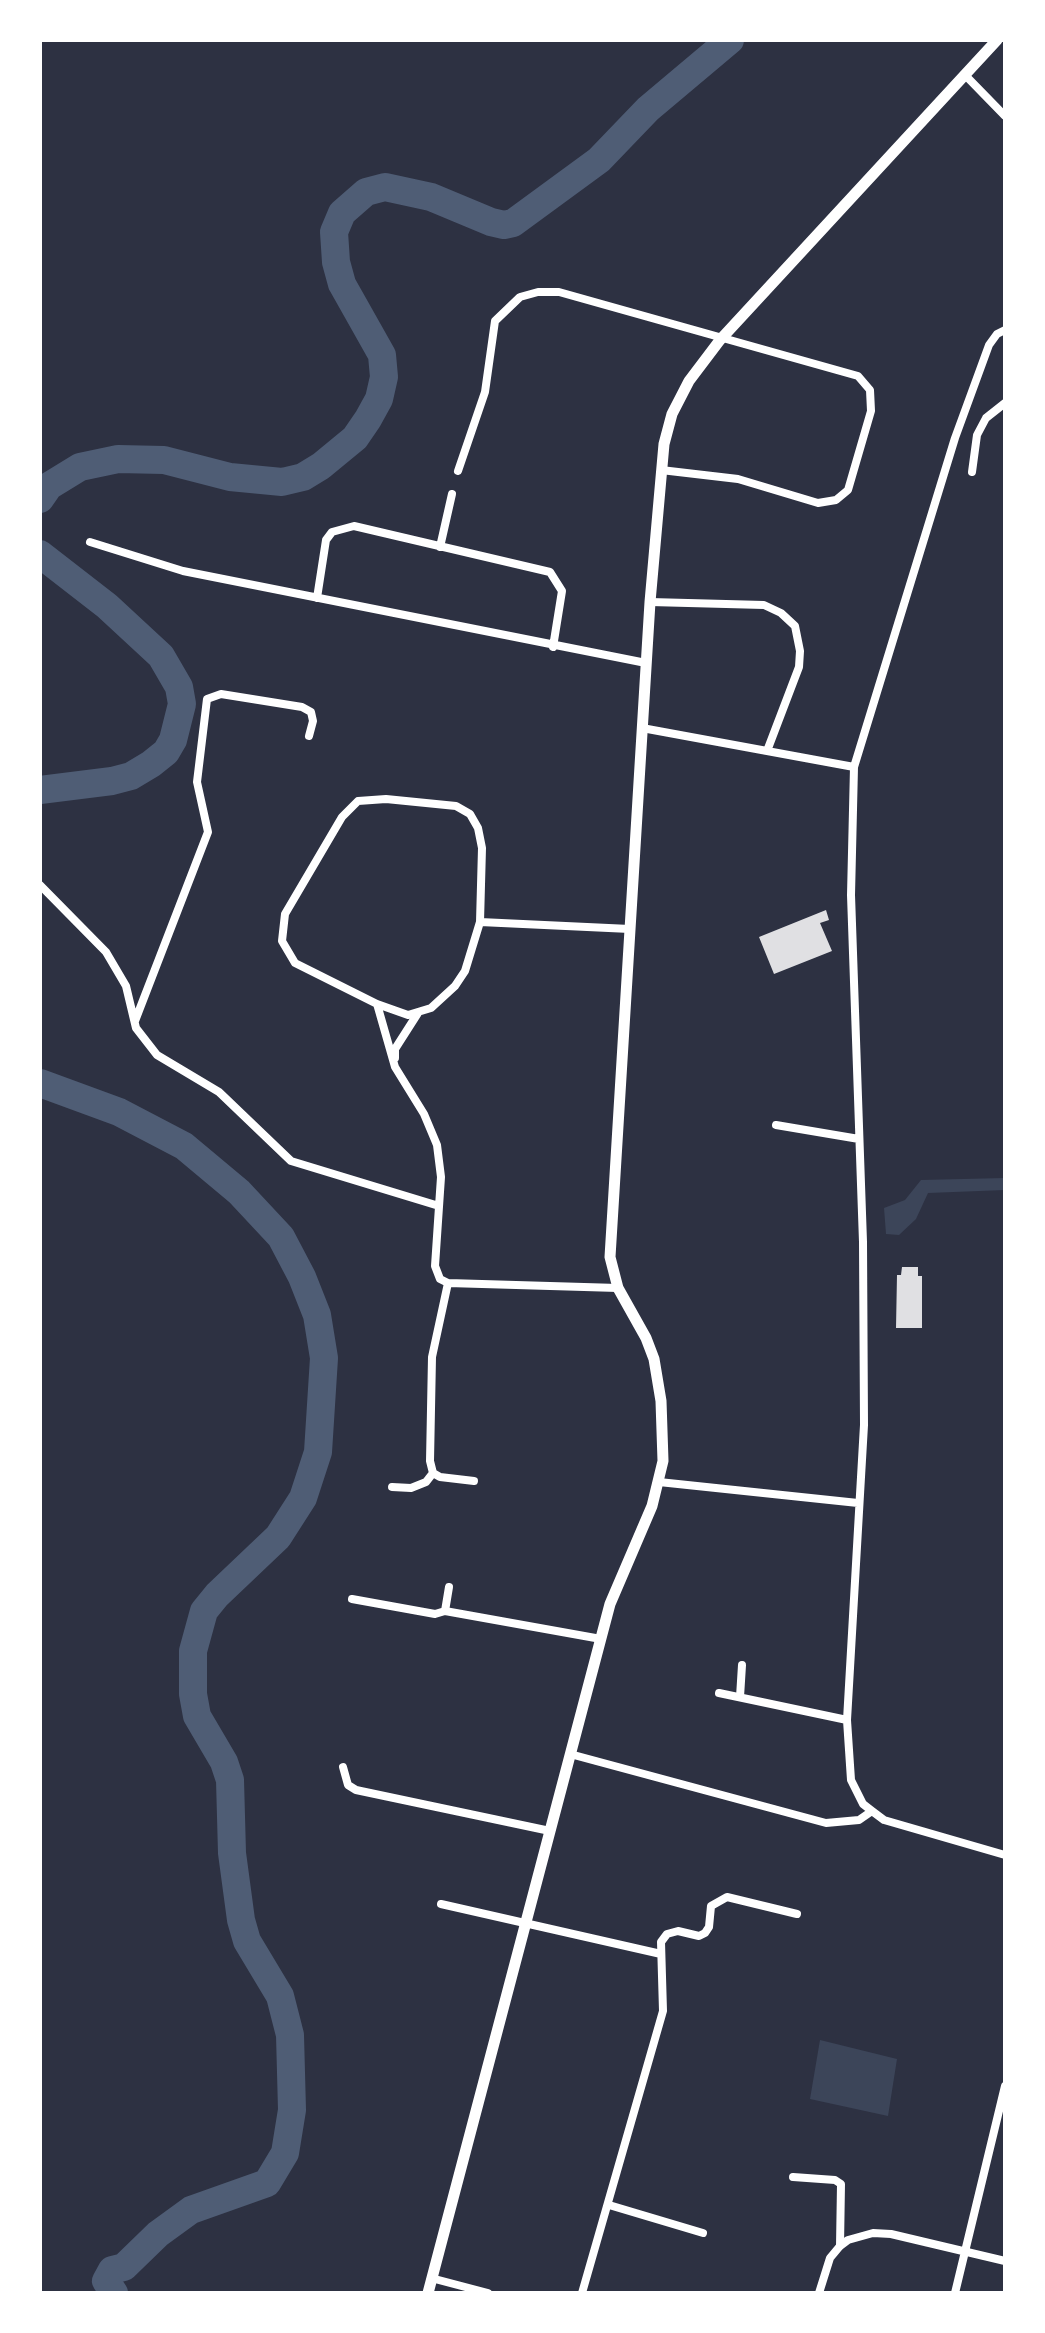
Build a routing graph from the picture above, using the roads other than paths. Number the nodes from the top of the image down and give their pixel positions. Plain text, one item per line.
1 (997, 40) edge
2 (966, 76) junction
3 (1005, 116) edge
4 (1005, 330) edge
5 (720, 340) junction
6 (1005, 404) edge
7 (660, 470) junction
8 (458, 471) dead end
9 (972, 472) dead end
10 (452, 494) dead end
11 (90, 542) dead end
12 (440, 547) junction
13 (317, 598) junction
14 (650, 602) junction
15 (553, 647) junction
16 (646, 663) junction
17 (642, 728) junction
18 (310, 736) dead end
19 (767, 752) junction
20 (854, 767) junction
21 (40, 885) edge
22 (480, 922) junction
23 (630, 928) junction
24 (377, 1004) junction
25 (418, 1014) junction
26 (134, 1022) junction
27 (395, 1068) junction
28 (776, 1125) dead end
29 (860, 1138) junction
30 (439, 1206) junction
31 (448, 1283) junction
32 (618, 1288) junction
33 (434, 1473) junction
34 (474, 1481) dead end
35 (659, 1482) junction
36 (392, 1487) dead end
37 (858, 1503) junction
38 (449, 1588) dead end
39 (352, 1599) dead end
40 (445, 1611) junction
41 (601, 1638) junction
42 (742, 1665) dead end
43 (719, 1693) dead end
44 (740, 1697) junction
45 (847, 1720) junction
46 (570, 1754) junction
47 (343, 1767) dead end
48 (872, 1811) junction
49 (550, 1831) junction
50 (1005, 1855) edge
51 (441, 1904) dead end
52 (797, 1914) dead end
53 (526, 1924) junction
54 (661, 1954) junction
55 (1005, 2086) edge
56 (793, 2177) dead end
57 (609, 2205) junction
58 (703, 2233) dead end
59 (840, 2246) junction
60 (964, 2251) junction
61 (1005, 2262) edge
62 (431, 2278) junction
63 (428, 2293) edge
64 (488, 2293) edge
65 (582, 2293) edge
66 (818, 2293) edge
67 (955, 2293) edge

1 - 2 main road
2 - 3 street
2 - 5 main road
4 - 20 street
5 - 7 main road
5 - 7 street
5 - 8 street
6 - 9 street
7 - 14 main road
10 - 12 street
11 - 13 street
12 - 13 street
12 - 15 street
13 - 15 street
14 - 16 main road
14 - 19 street
15 - 16 street
16 - 17 main road
17 - 19 street
17 - 23 main road
18 - 26 street
19 - 20 street
20 - 29 street
21 - 26 street
22 - 23 street
22 - 24 street
22 - 25 street
23 - 32 main road
24 - 25 street
24 - 27 street
25 - 27 street
26 - 30 street
27 - 30 street
28 - 29 street
29 - 37 street
30 - 31 street
31 - 32 street
31 - 33 street
32 - 35 main road
33 - 34 street
33 - 36 street
35 - 37 street
35 - 41 main road
37 - 45 street
38 - 40 street
39 - 40 street
40 - 41 street
41 - 46 main road
42 - 44 street
43 - 44 street
44 - 45 street
45 - 48 street
46 - 48 street
46 - 49 main road
47 - 49 street
48 - 50 street
49 - 53 main road
51 - 53 street
52 - 54 street
53 - 54 street
53 - 62 main road
54 - 57 street
55 - 60 street
56 - 59 street
57 - 58 street
57 - 65 street
59 - 60 street
59 - 66 street
60 - 61 street
60 - 67 street
62 - 63 main road
62 - 64 street

